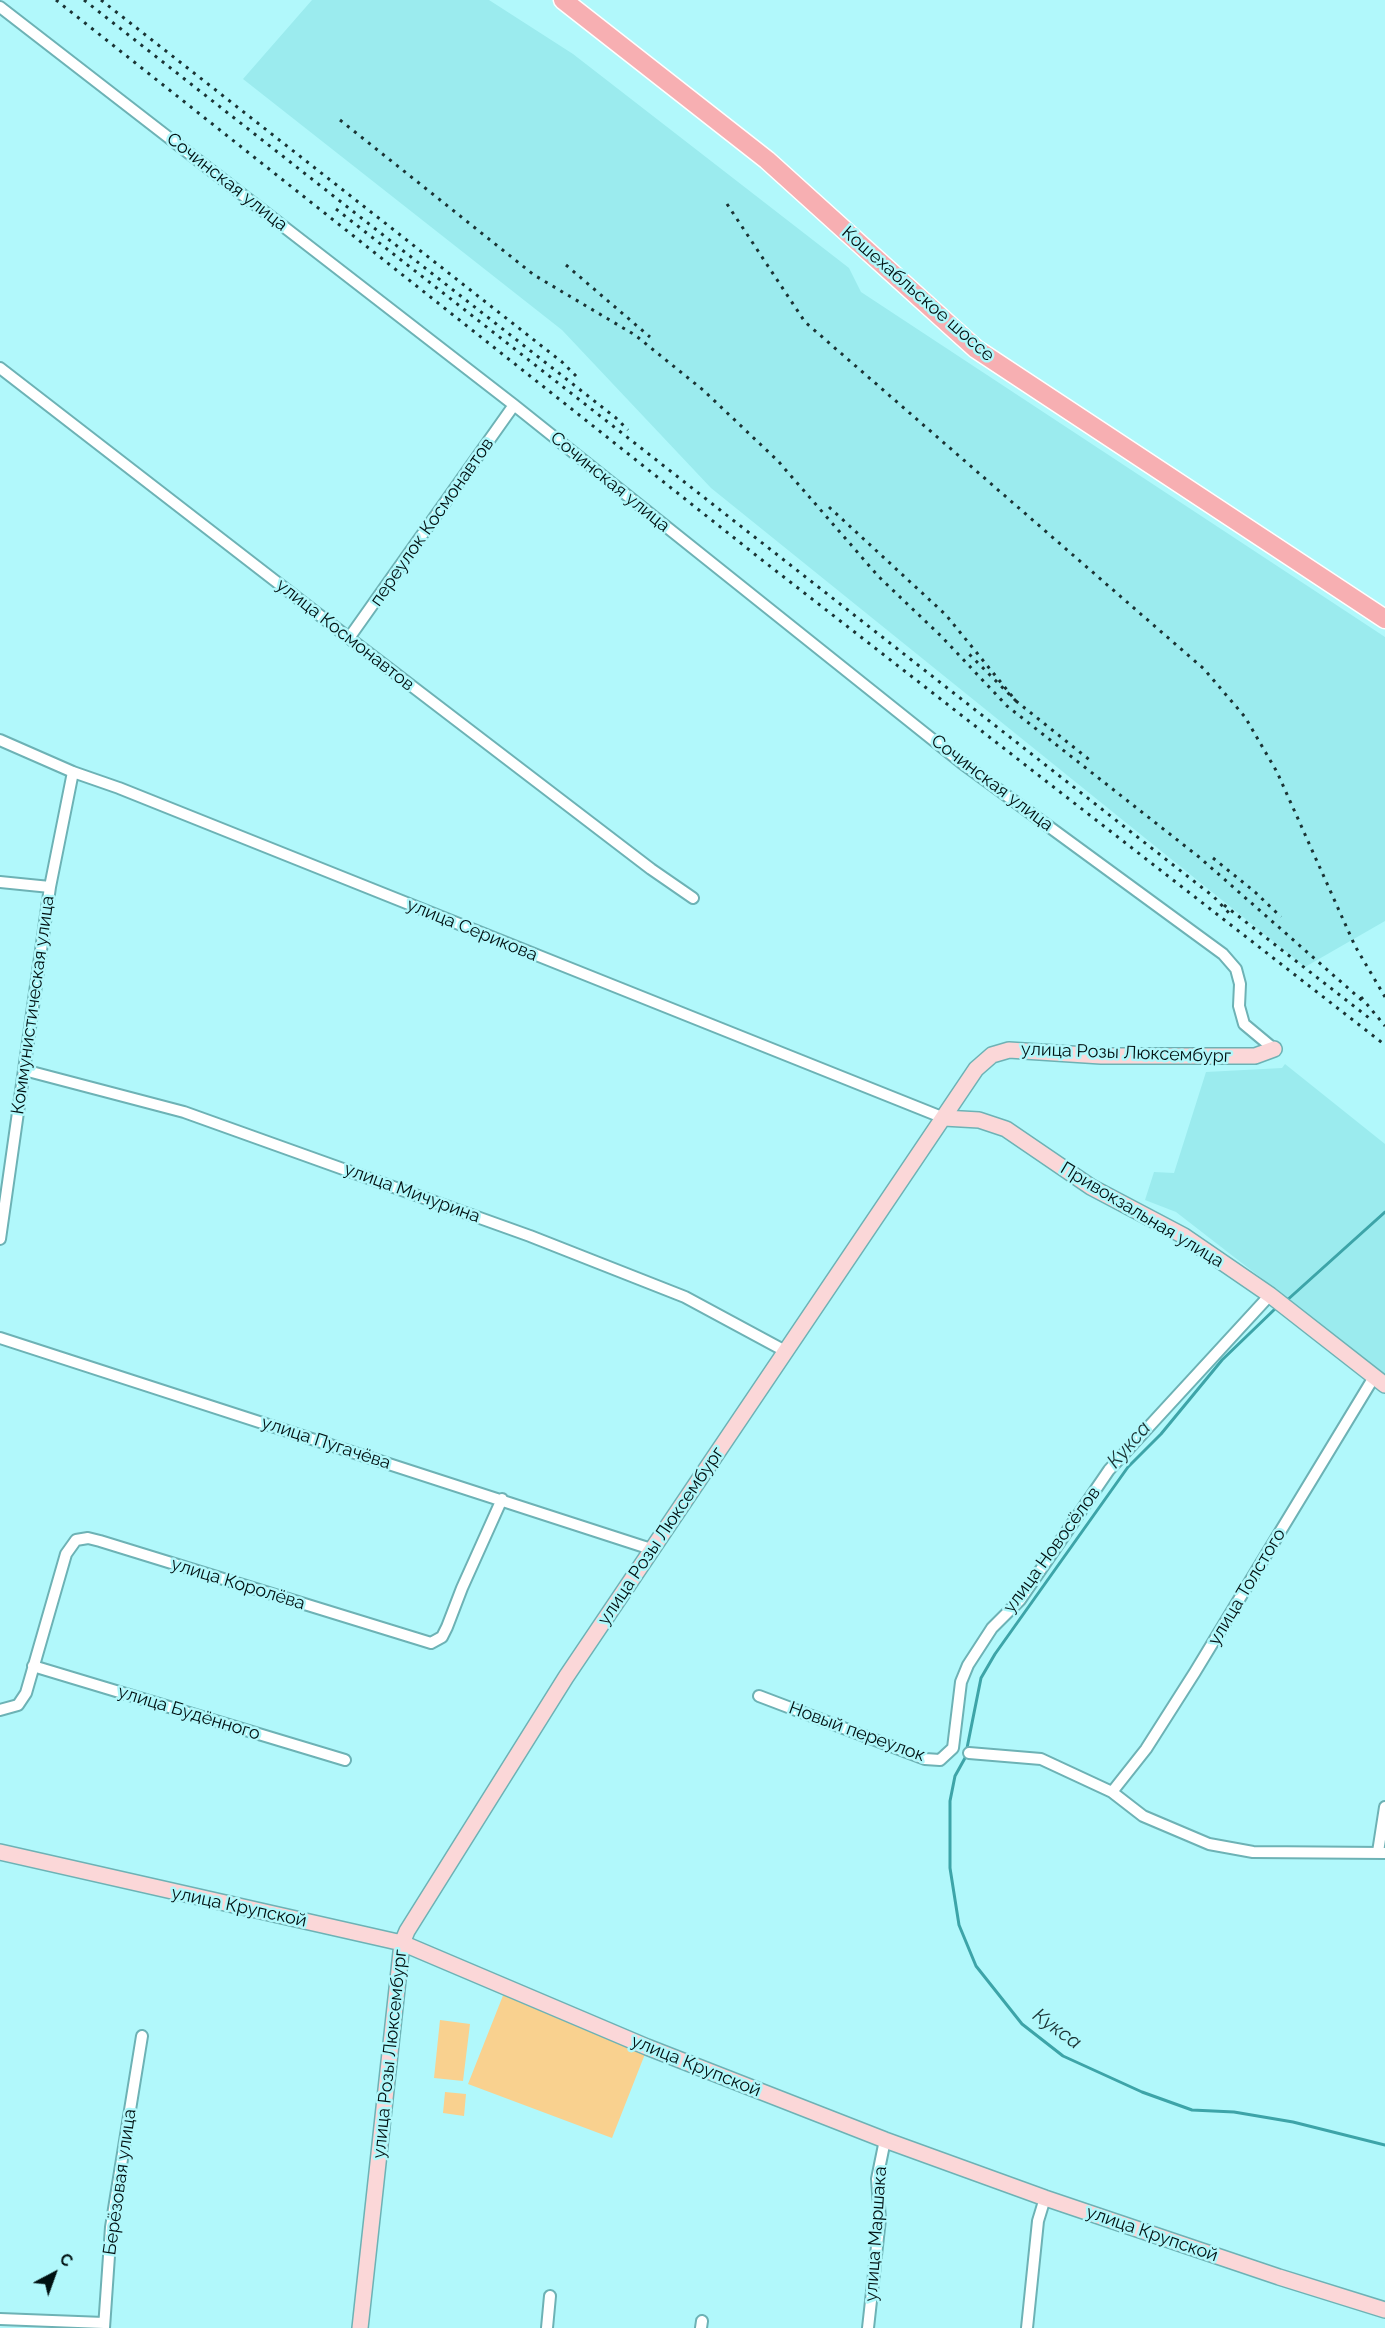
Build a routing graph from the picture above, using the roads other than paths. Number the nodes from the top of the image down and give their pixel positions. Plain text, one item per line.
1 (563, 0) edge
2 (0, 7) edge
3 (0, 368) edge
4 (514, 405) junction
5 (1385, 619) edge
6 (349, 638) junction
7 (0, 740) edge
8 (73, 772) junction
9 (0, 882) edge
10 (50, 887) junction
11 (693, 898) dead end
12 (1274, 1049) joint
13 (24, 1070) junction
14 (944, 1118) junction
15 (2, 1207) edge
16 (0, 1239) edge
17 (1277, 1301) junction
18 (0, 1338) edge
19 (787, 1352) junction
20 (1379, 1381) edge
21 (502, 1499) junction
22 (651, 1549) junction
23 (33, 1666) junction
24 (759, 1696) dead end
25 (0, 1710) edge
26 (953, 1748) joint
27 (969, 1753) dead end
28 (345, 1760) dead end
29 (1112, 1792) junction
30 (1385, 1807) edge
31 (0, 1852) edge
32 (1381, 1852) edge
33 (402, 1942) junction
34 (142, 2036) dead end
35 (885, 2140) junction
36 (1045, 2198) junction
37 (550, 2296) dead end
38 (1385, 2310) edge
39 (0, 2319) edge
40 (104, 2325) edge
41 (360, 2328) edge
42 (547, 2328) edge
43 (868, 2328) edge
44 (1027, 2328) edge

1 - 5 main road, Кошехабльское шоссе
2 - 4 street, Сочинская улица
3 - 6 street, улица Космонавтов
4 - 6 street, переулок Космонавтов
4 - 12 street, Сочинская улица
6 - 11 street, улица Космонавтов
7 - 8 street, улица Серикова
8 - 10 street, Коммунистическая улица
8 - 14 street, улица Серикова
9 - 10 street
10 - 13 street, Коммунистическая улица
12 - 14 street, улица Розы Люксембург
13 - 15 street, Коммунистическая улица
13 - 19 street, улица Мичурина
14 - 17 street, Привокзальная улица
14 - 19 street, улица Розы Люксембург
15 - 16 street, Коммунистическая улица
17 - 20 street, Привокзальная улица
17 - 26 street, улица Новосёлов
18 - 21 street, улица Пугачёва
19 - 22 street, улица Розы Люксембург
20 - 29 street, улица Толстого
21 - 22 street, улица Пугачёва
21 - 23 street, улица Королёва
22 - 33 street, улица Розы Люксембург
23 - 25 street, улица Королёва
23 - 28 street, улица Будённого
24 - 26 street, Новый переулок
27 - 29 street
29 - 32 street
30 - 32 street
31 - 33 street, улица Крупской
33 - 35 street, улица Крупской
33 - 41 street, улица Розы Люксембург
34 - 40 street, Берёзовая улица
35 - 36 street, улица Крупской
35 - 43 street, улица Маршака
36 - 38 street, улица Крупской
36 - 44 street
37 - 42 street
39 - 40 street

